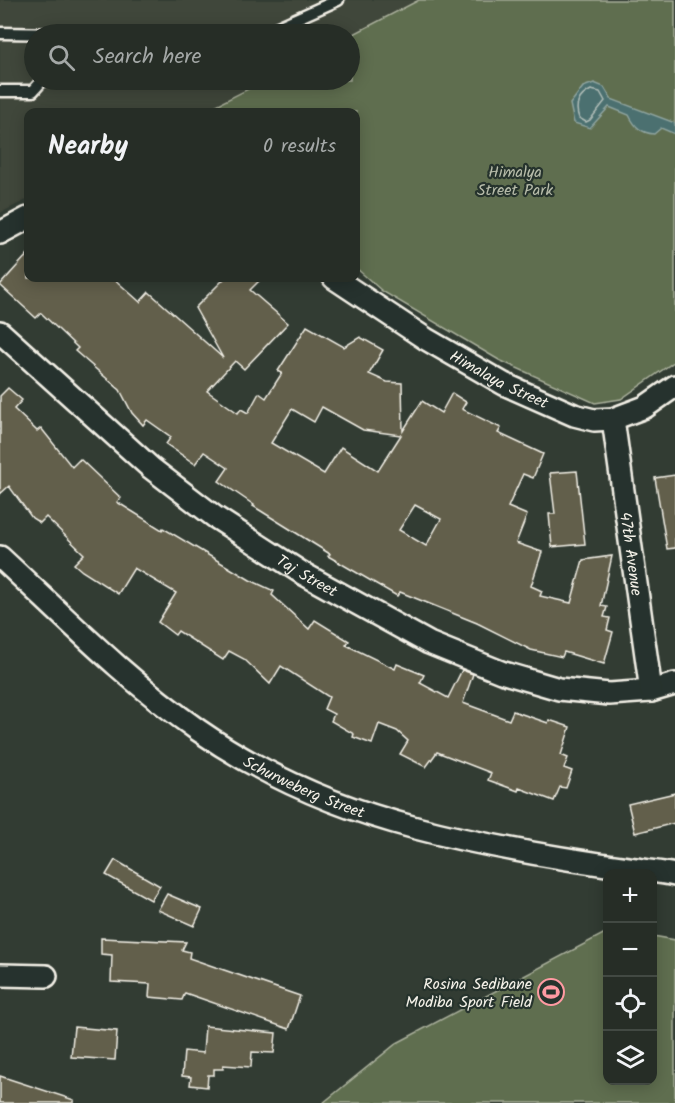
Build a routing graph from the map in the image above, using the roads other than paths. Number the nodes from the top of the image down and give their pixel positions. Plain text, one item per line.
1 (338, 0) edge
2 (284, 24) edge
3 (0, 33) edge
4 (24, 34) edge
5 (34, 90) edge
6 (0, 91) edge
7 (24, 220) edge
8 (0, 233) edge
9 (340, 282) edge
10 (0, 332) edge
11 (675, 386) edge
12 (613, 419) junction
13 (0, 557) edge
14 (675, 684) edge
15 (651, 690) junction
16 (675, 875) edge
17 (0, 975) edge
18 (46, 976) dead end

1 - 2 lane
3 - 4 lane
5 - 6 lane
7 - 8 street
9 - 12 street, Himalaya Street
10 - 15 street, Taj Street
11 - 12 street, Himalaya Street
12 - 15 street, 47th Avenue
13 - 16 street, Schurweberg Street
14 - 15 street, Taj Street
17 - 18 street

